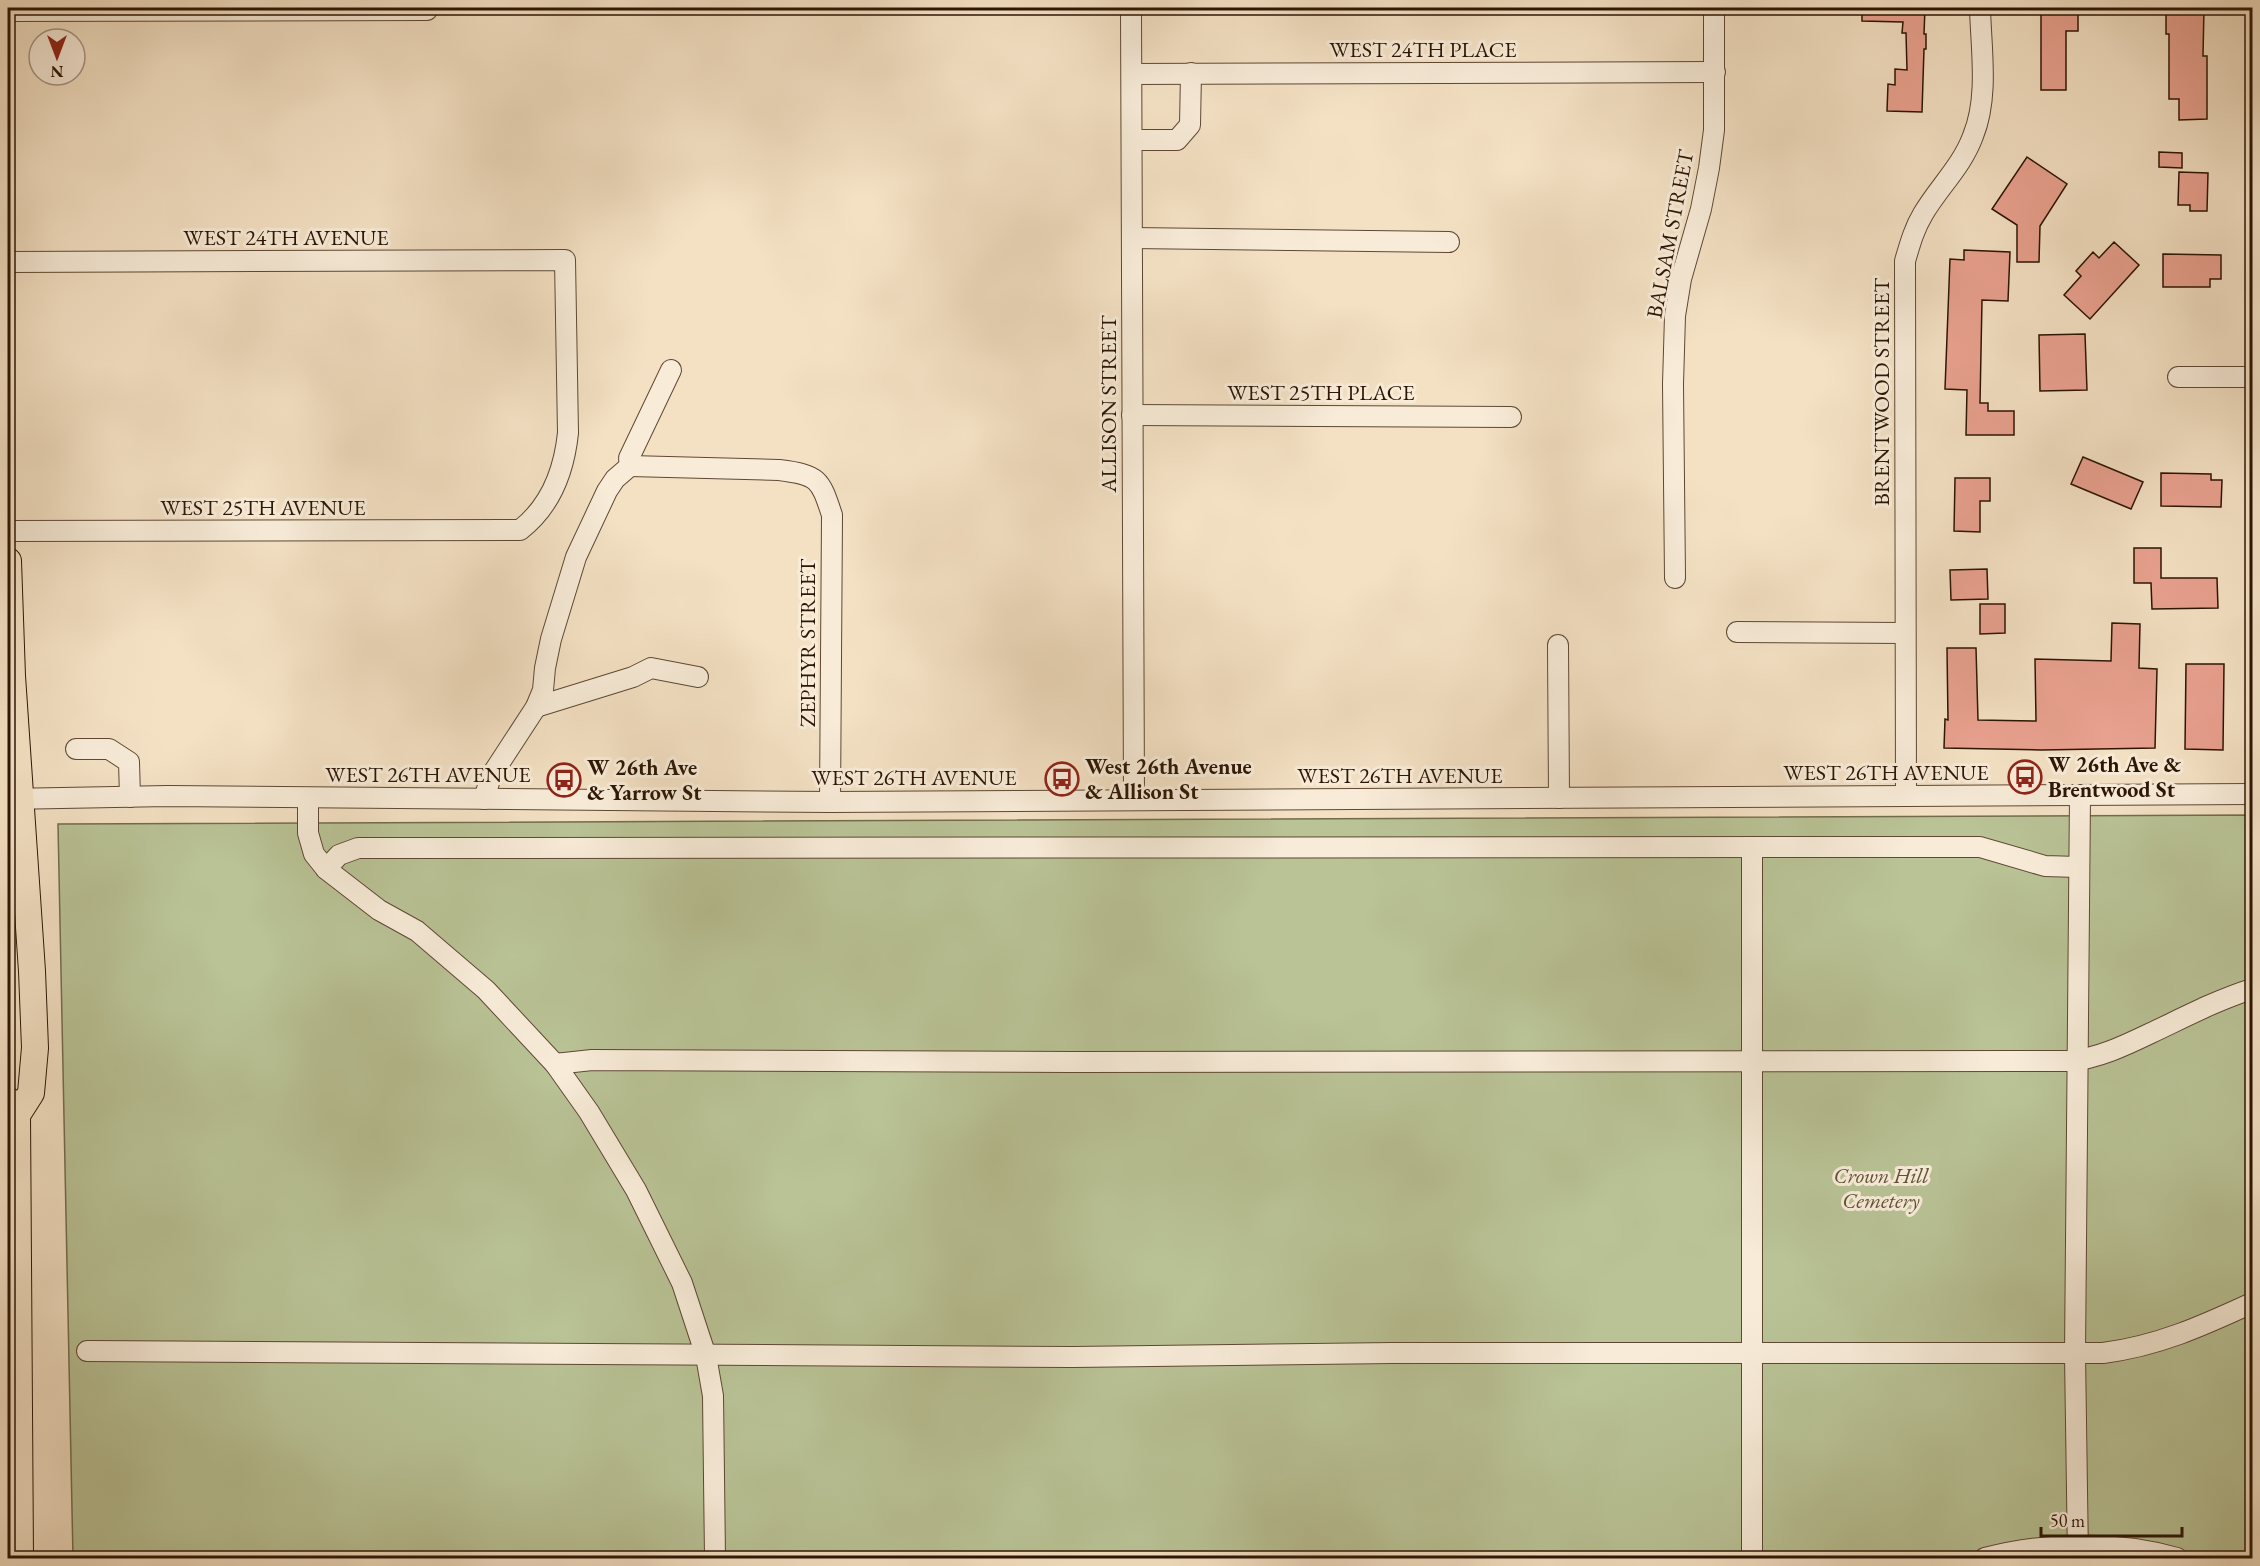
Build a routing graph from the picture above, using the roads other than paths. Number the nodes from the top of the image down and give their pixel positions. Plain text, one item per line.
1 (1131, 8) edge
2 (1714, 8) edge
3 (1980, 8) edge
4 (427, 10) dead end
5 (8, 11) edge
6 (1715, 72) junction
7 (1191, 73) junction
8 (1132, 74) junction
9 (1132, 140) junction
10 (1132, 238) junction
11 (1449, 242) dead end
12 (8, 262) edge
13 (671, 370) dead end
14 (2178, 377) dead end
15 (2253, 377) edge
16 (1132, 415) junction
17 (1511, 417) dead end
18 (630, 466) junction
19 (519, 530) joint
20 (8, 531) edge
21 (8, 561) edge
22 (1675, 578) dead end
23 (1737, 632) dead end
24 (1905, 633) junction
25 (1558, 645) dead end
26 (698, 677) dead end
27 (536, 707) junction
28 (76, 749) dead end
29 (2253, 794) edge
30 (2080, 795) junction
31 (1906, 796) junction
32 (129, 797) junction
33 (308, 798) junction
34 (1559, 798) junction
35 (14, 799) edge
36 (484, 799) junction
37 (1134, 800) junction
38 (830, 802) junction
39 (1752, 847) junction
40 (2078, 867) junction
41 (326, 869) junction
42 (2253, 989) edge
43 (2079, 1060) junction
44 (1753, 1063) junction
45 (555, 1064) junction
46 (12, 1107) edge
47 (2253, 1303) edge
48 (87, 1352) dead end
49 (1753, 1354) junction
50 (2075, 1354) junction
51 (706, 1356) junction
52 (2077, 1552) edge
53 (20, 1558) edge
54 (715, 1558) edge
55 (1752, 1558) edge
56 (1985, 1558) edge
57 (2176, 1558) edge

1 - 8 street, ALLISON STREET
2 - 6 street, BALSAM STREET
3 - 24 street, BRENTWOOD STREET
4 - 5 street
6 - 7 street, WEST 24TH PLACE
6 - 22 street, BALSAM STREET
7 - 8 street, WEST 24TH PLACE
7 - 9 street
8 - 9 street, ALLISON STREET
9 - 10 street, ALLISON STREET
10 - 11 street
10 - 16 street, ALLISON STREET
12 - 19 street, WEST 24TH AVENUE
13 - 18 street
14 - 15 street
16 - 17 street, WEST 25TH PLACE
16 - 37 street, ALLISON STREET
18 - 27 street
18 - 38 street, ZEPHYR STREET
19 - 20 street, WEST 25TH AVENUE
21 - 35 main road
23 - 24 street
24 - 31 street, BRENTWOOD STREET
25 - 34 street
26 - 27 street
27 - 36 street
28 - 32 street
29 - 30 street, WEST 26TH AVENUE
30 - 31 street, WEST 26TH AVENUE
30 - 40 street
31 - 34 street, WEST 26TH AVENUE
32 - 33 street, WEST 26TH AVENUE
32 - 35 street, WEST 26TH AVENUE
33 - 36 street, WEST 26TH AVENUE
33 - 41 street
34 - 37 street, WEST 26TH AVENUE
35 - 46 main road
36 - 38 street, WEST 26TH AVENUE
37 - 38 street, WEST 26TH AVENUE
39 - 40 street
39 - 41 street
39 - 44 street
40 - 43 street
41 - 45 street
42 - 43 street
43 - 44 street
43 - 50 street
44 - 45 street
44 - 49 street
45 - 51 street
46 - 53 main road
47 - 50 street
48 - 51 street
49 - 50 street
49 - 51 street
49 - 55 street
50 - 52 street
51 - 54 street
52 - 56 street
52 - 57 street

